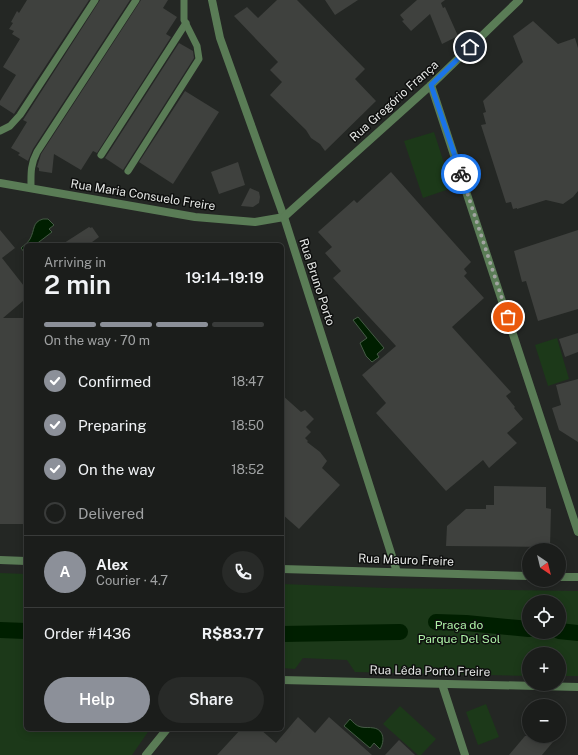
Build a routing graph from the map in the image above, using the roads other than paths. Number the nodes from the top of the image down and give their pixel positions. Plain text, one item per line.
1 (95, 0) edge
2 (136, 0) edge
3 (184, 0) edge
4 (212, 0) edge
5 (519, 0) edge
6 (186, 23) junction
7 (431, 85) junction
8 (0, 131) edge
9 (101, 155) dead end
10 (128, 171) dead end
11 (0, 183) edge
12 (32, 188) junction
13 (284, 217) junction
14 (578, 532) edge
15 (0, 560) edge
16 (24, 561) edge
17 (284, 569) edge
18 (397, 572) junction
19 (522, 576) edge
20 (566, 576) edge
21 (578, 577) edge
22 (284, 680) edge
23 (442, 684) junction
24 (578, 687) edge
25 (165, 731) edge
26 (146, 755) edge
27 (466, 755) edge

1 - 8 lane
2 - 12 lane
3 - 6 lane
4 - 13 street, Rua Bruno Porto
5 - 7 street, Rua Gregório França
6 - 9 lane
6 - 10 lane
7 - 13 street, Rua Gregório França
7 - 14 street
11 - 12 street, Rua Maria Consuelo Freire
12 - 13 street, Rua Maria Consuelo Freire
13 - 18 street, Rua Bruno Porto
15 - 16 street
17 - 18 street, Rua Mauro Freire
18 - 19 street, Rua Mauro Freire
20 - 21 street
22 - 23 street, Rua Lêda Porto Freire
23 - 24 street, Rua Lêda Porto Freire
23 - 27 street
25 - 26 street

